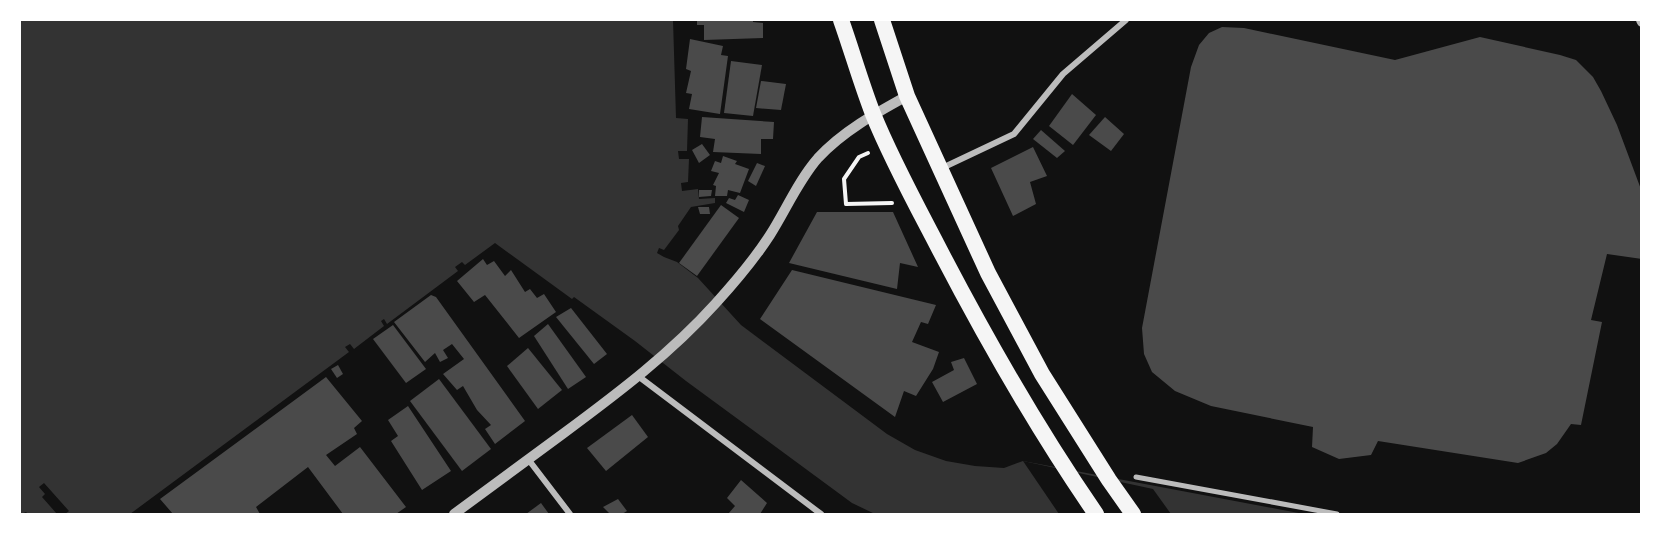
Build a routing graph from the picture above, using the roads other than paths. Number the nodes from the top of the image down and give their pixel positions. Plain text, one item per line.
1 (841, 20) edge
2 (882, 20) edge
3 (1126, 20) edge
4 (907, 96) junction
5 (873, 114) junction
6 (940, 169) junction
7 (638, 376) junction
8 (528, 459) junction
9 (1136, 477) dead end
10 (454, 514) edge
11 (570, 514) edge
12 (821, 514) edge
13 (1096, 514) edge
14 (1133, 514) edge
15 (1337, 514) edge

1 - 5 highway
2 - 4 highway
3 - 6 street
4 - 5 street
4 - 6 highway
5 - 7 street
5 - 13 highway
6 - 14 highway
7 - 8 street
7 - 12 street
8 - 10 street
8 - 11 street
9 - 15 street

